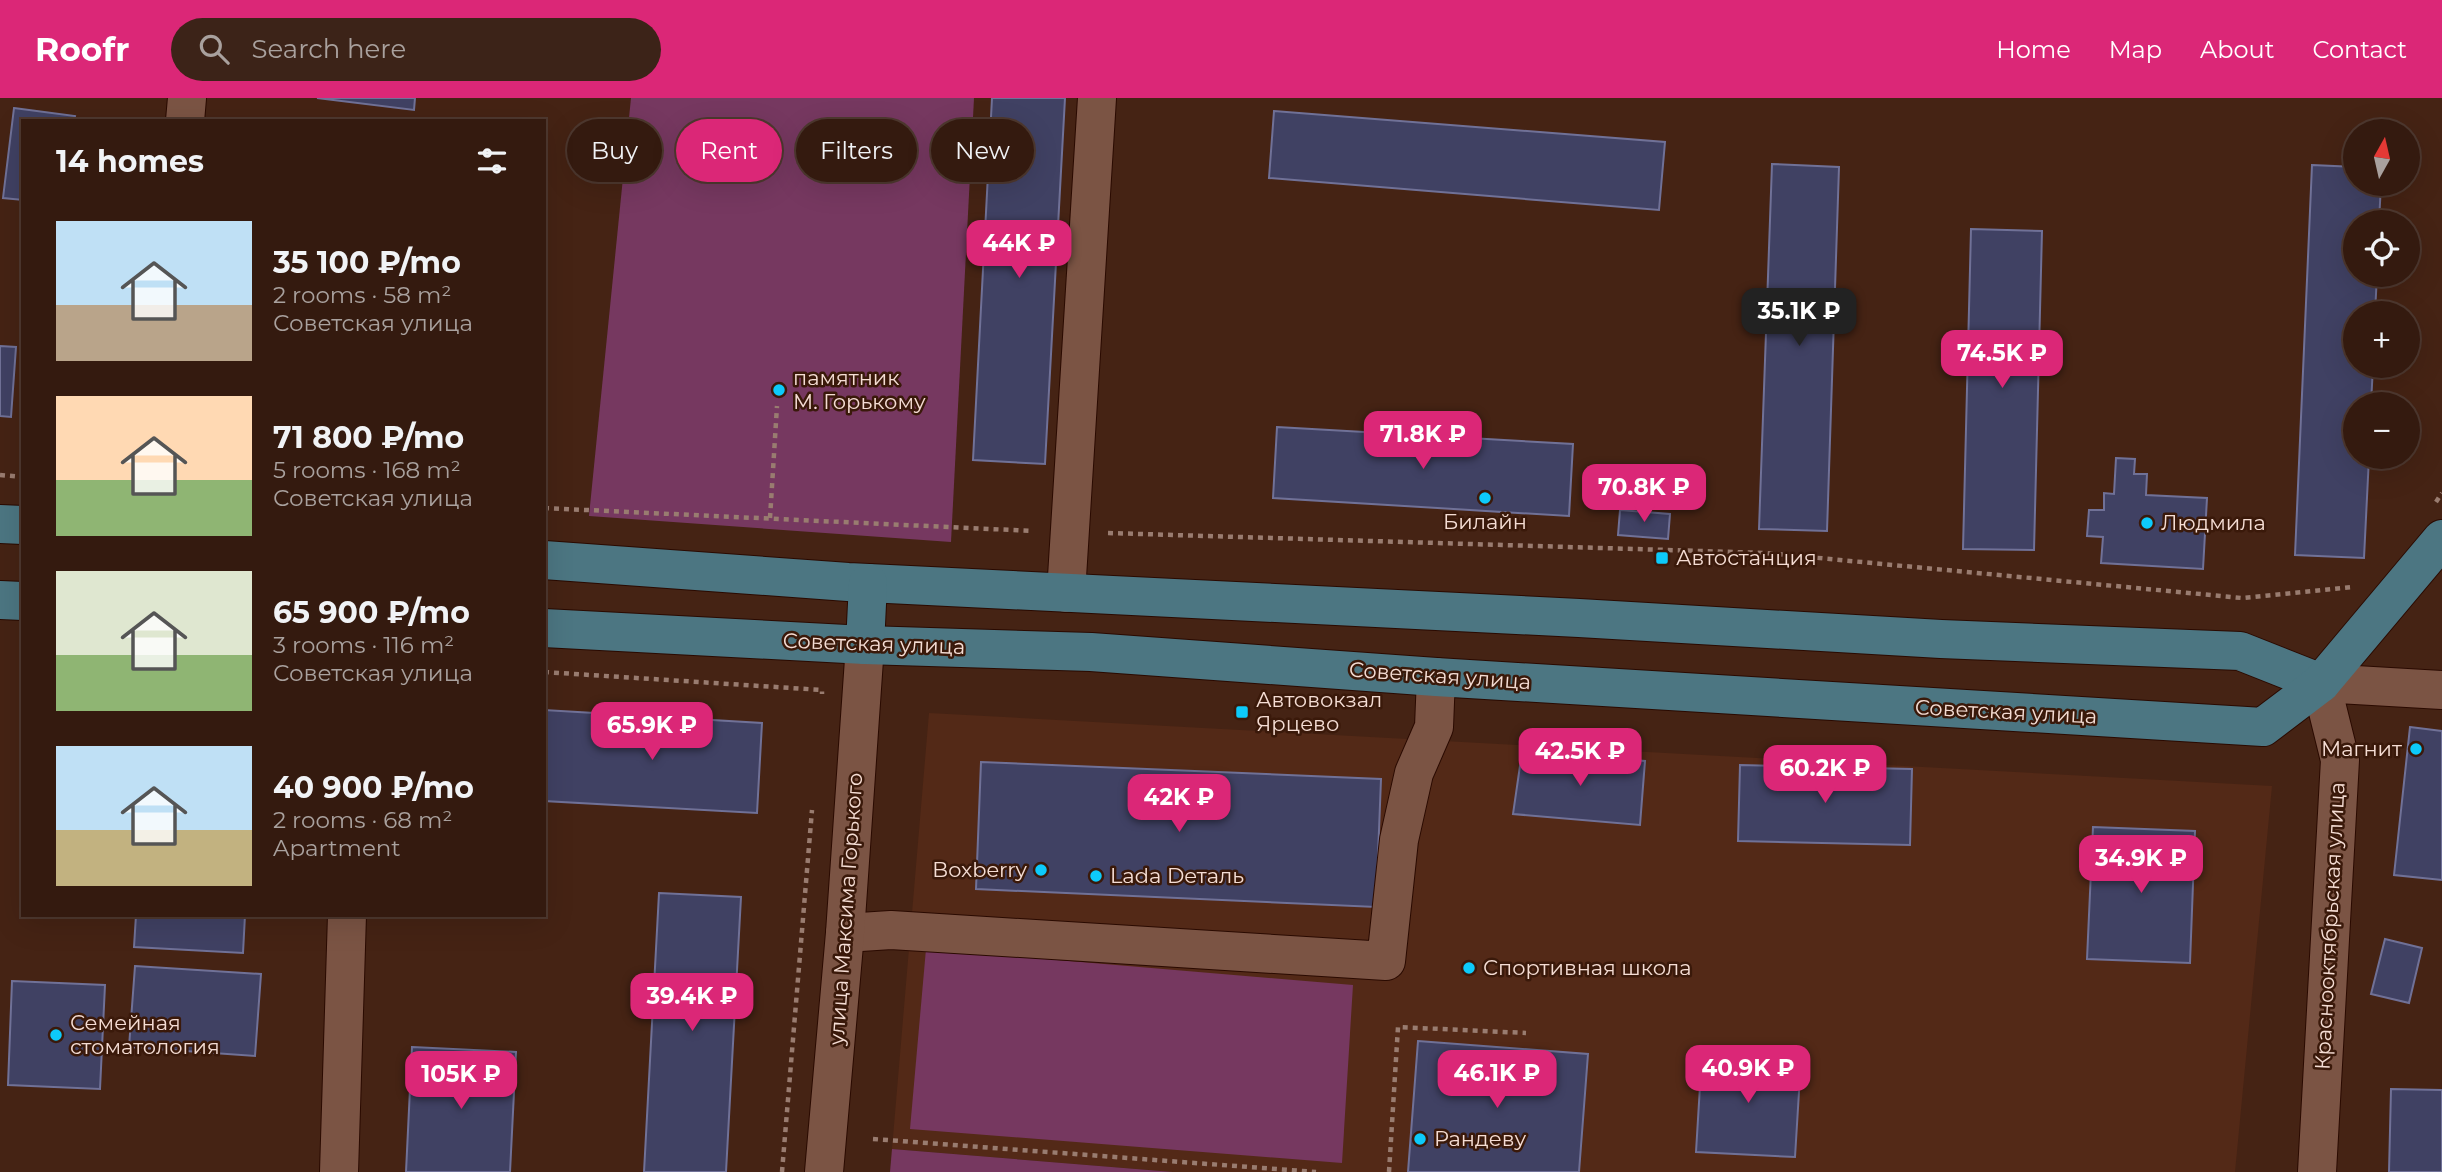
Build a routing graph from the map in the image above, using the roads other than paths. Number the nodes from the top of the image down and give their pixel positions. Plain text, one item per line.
1 (187, 98) edge
2 (1097, 98) edge
3 (185, 119) edge
4 (2438, 521) edge
5 (0, 524) edge
6 (21, 525) edge
7 (546, 559) edge
8 (868, 583) junction
9 (1066, 593) junction
10 (0, 600) edge
11 (21, 601) edge
12 (546, 628) edge
13 (865, 645) junction
14 (1436, 677) junction
15 (2321, 683) junction
16 (2442, 690) edge
17 (348, 917) edge
18 (845, 933) junction
19 (338, 1172) edge
20 (824, 1172) edge
21 (2317, 1172) edge

1 - 3 street
2 - 9 street
4 - 15 main road, Советская улица
5 - 6 main road
7 - 8 main road
8 - 9 main road
8 - 13 main road
9 - 15 main road
10 - 11 main road
12 - 13 main road, Советская улица
13 - 14 main road, Советская улица
13 - 18 street, улица Максима Горького
14 - 15 main road, Советская улица
14 - 18 street
15 - 16 street
15 - 21 street, Краснооктябрьская улица
17 - 19 street
18 - 20 street, улица Максима Горького

